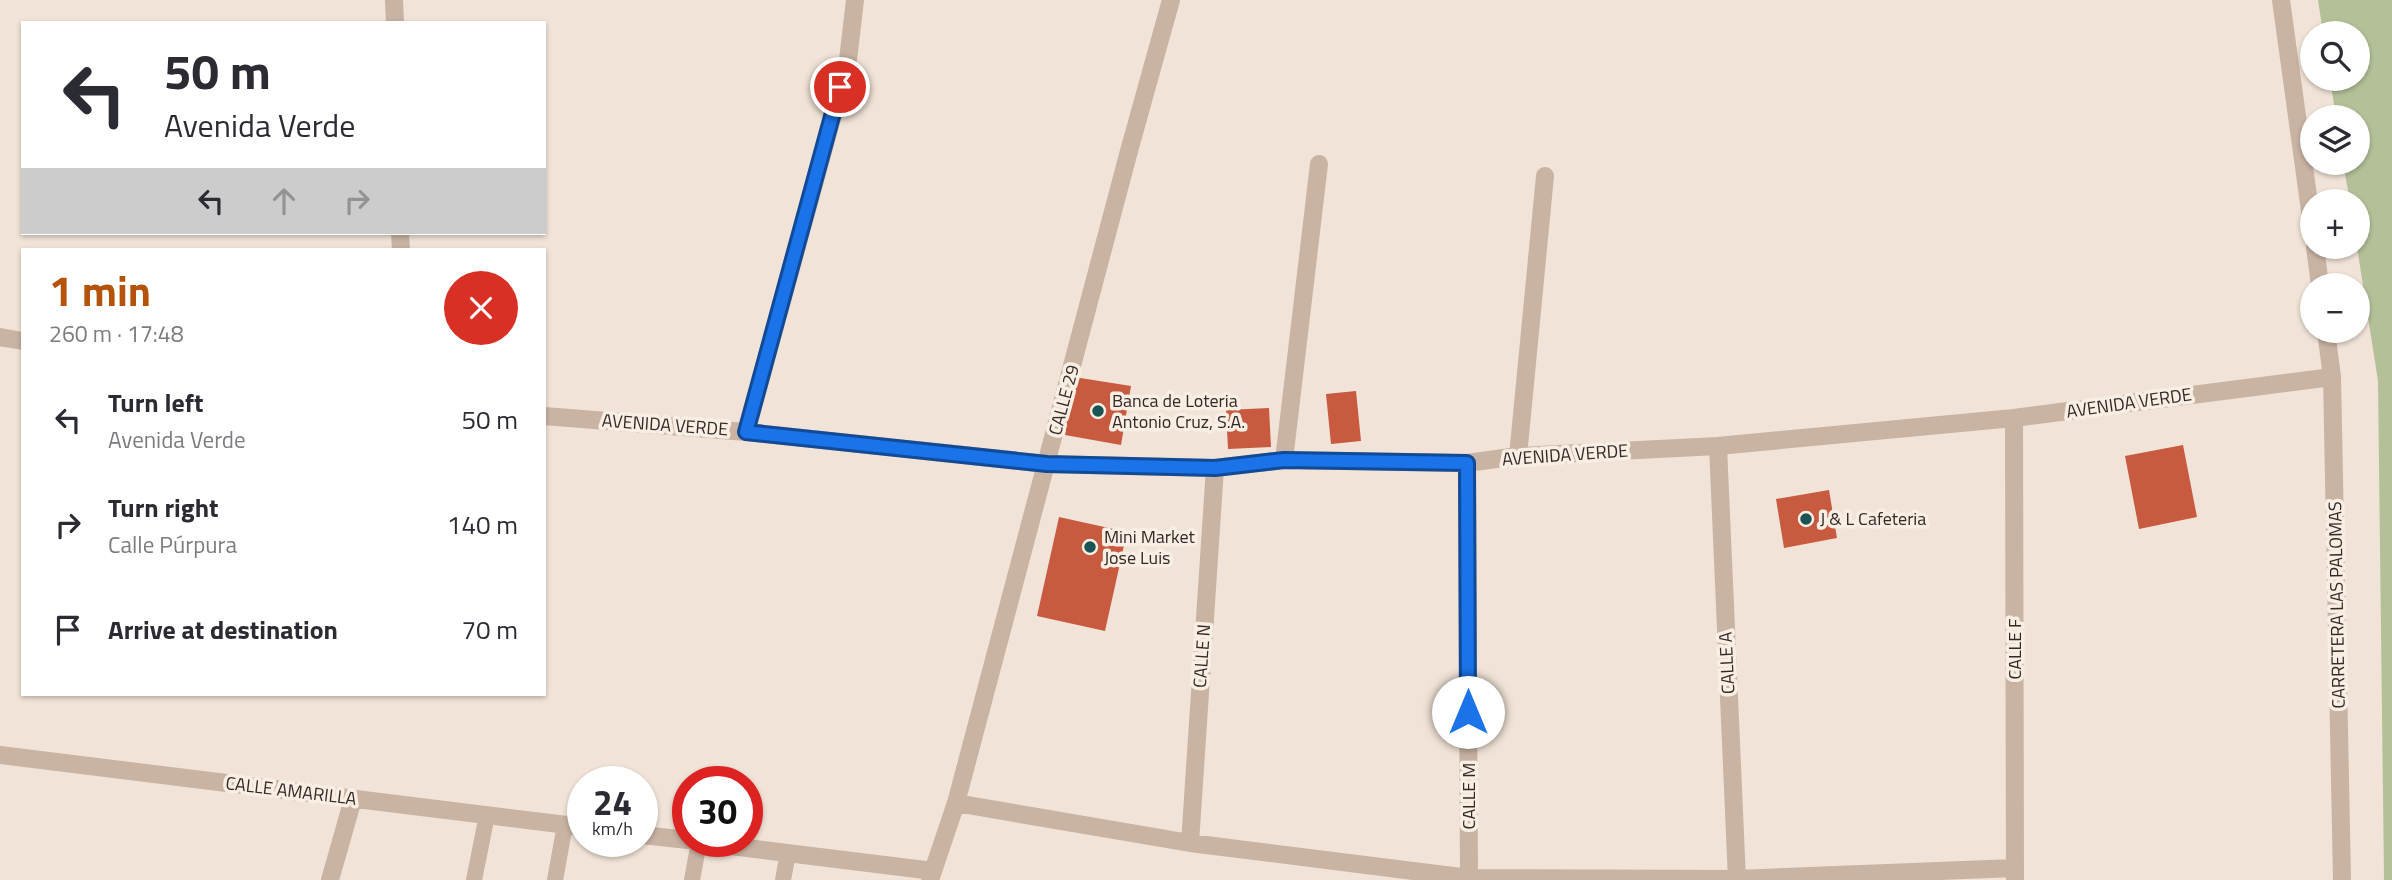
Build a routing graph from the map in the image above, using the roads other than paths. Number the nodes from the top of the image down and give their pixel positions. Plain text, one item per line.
1 (394, 0) edge
2 (855, 0) edge
3 (1171, 0) edge
4 (2281, 0) edge
5 (395, 21) edge
6 (1319, 164) dead end
7 (1545, 176) dead end
8 (2307, 189) edge
9 (0, 337) edge
10 (21, 341) edge
11 (2328, 343) edge
12 (2332, 377) junction
13 (546, 416) edge
14 (2014, 418) junction
15 (746, 432) junction
16 (1718, 446) junction
17 (1518, 456) junction
18 (1284, 460) junction
19 (1467, 463) junction
20 (1047, 464) junction
21 (1215, 468) junction
22 (0, 755) edge
23 (353, 799) junction
24 (956, 803) junction
25 (487, 815) junction
26 (567, 825) edge
27 (1190, 843) junction
28 (567, 846) edge
29 (763, 850) edge
30 (788, 853) junction
31 (696, 857) edge
32 (2015, 874) edge
33 (931, 876) edge
34 (1469, 878) junction
35 (330, 880) edge
36 (474, 880) edge
37 (555, 880) edge
38 (692, 880) edge
39 (783, 880) edge
40 (1737, 880) edge
41 (2342, 880) edge

1 - 5 street
2 - 15 street
3 - 20 street, CALLE 29
4 - 8 street
6 - 18 street
7 - 17 street
9 - 10 street
11 - 12 street, CARRETERA LAS PALOMAS
12 - 14 street, AVENIDA VERDE
12 - 41 street, CARRETERA LAS PALOMAS
13 - 15 street, AVENIDA VERDE
14 - 16 street, AVENIDA VERDE
14 - 32 street, CALLE F
15 - 20 street, AVENIDA VERDE
16 - 17 street, AVENIDA VERDE
16 - 40 street, CALLE A
17 - 19 street, AVENIDA VERDE
18 - 19 street, AVENIDA VERDE
18 - 21 street, AVENIDA VERDE
19 - 34 street, CALLE M
20 - 21 street, AVENIDA VERDE
20 - 24 street, CALLE 29
21 - 27 street, CALLE N
22 - 23 street, CALLE AMARILLA
23 - 25 street, CALLE AMARILLA
23 - 35 street
24 - 27 street
24 - 33 street, CALLE 29
25 - 26 street, CALLE AMARILLA
25 - 36 lane
27 - 34 street
28 - 37 lane
29 - 30 street
30 - 33 street
30 - 39 lane
31 - 38 lane
32 - 40 street
34 - 40 street

